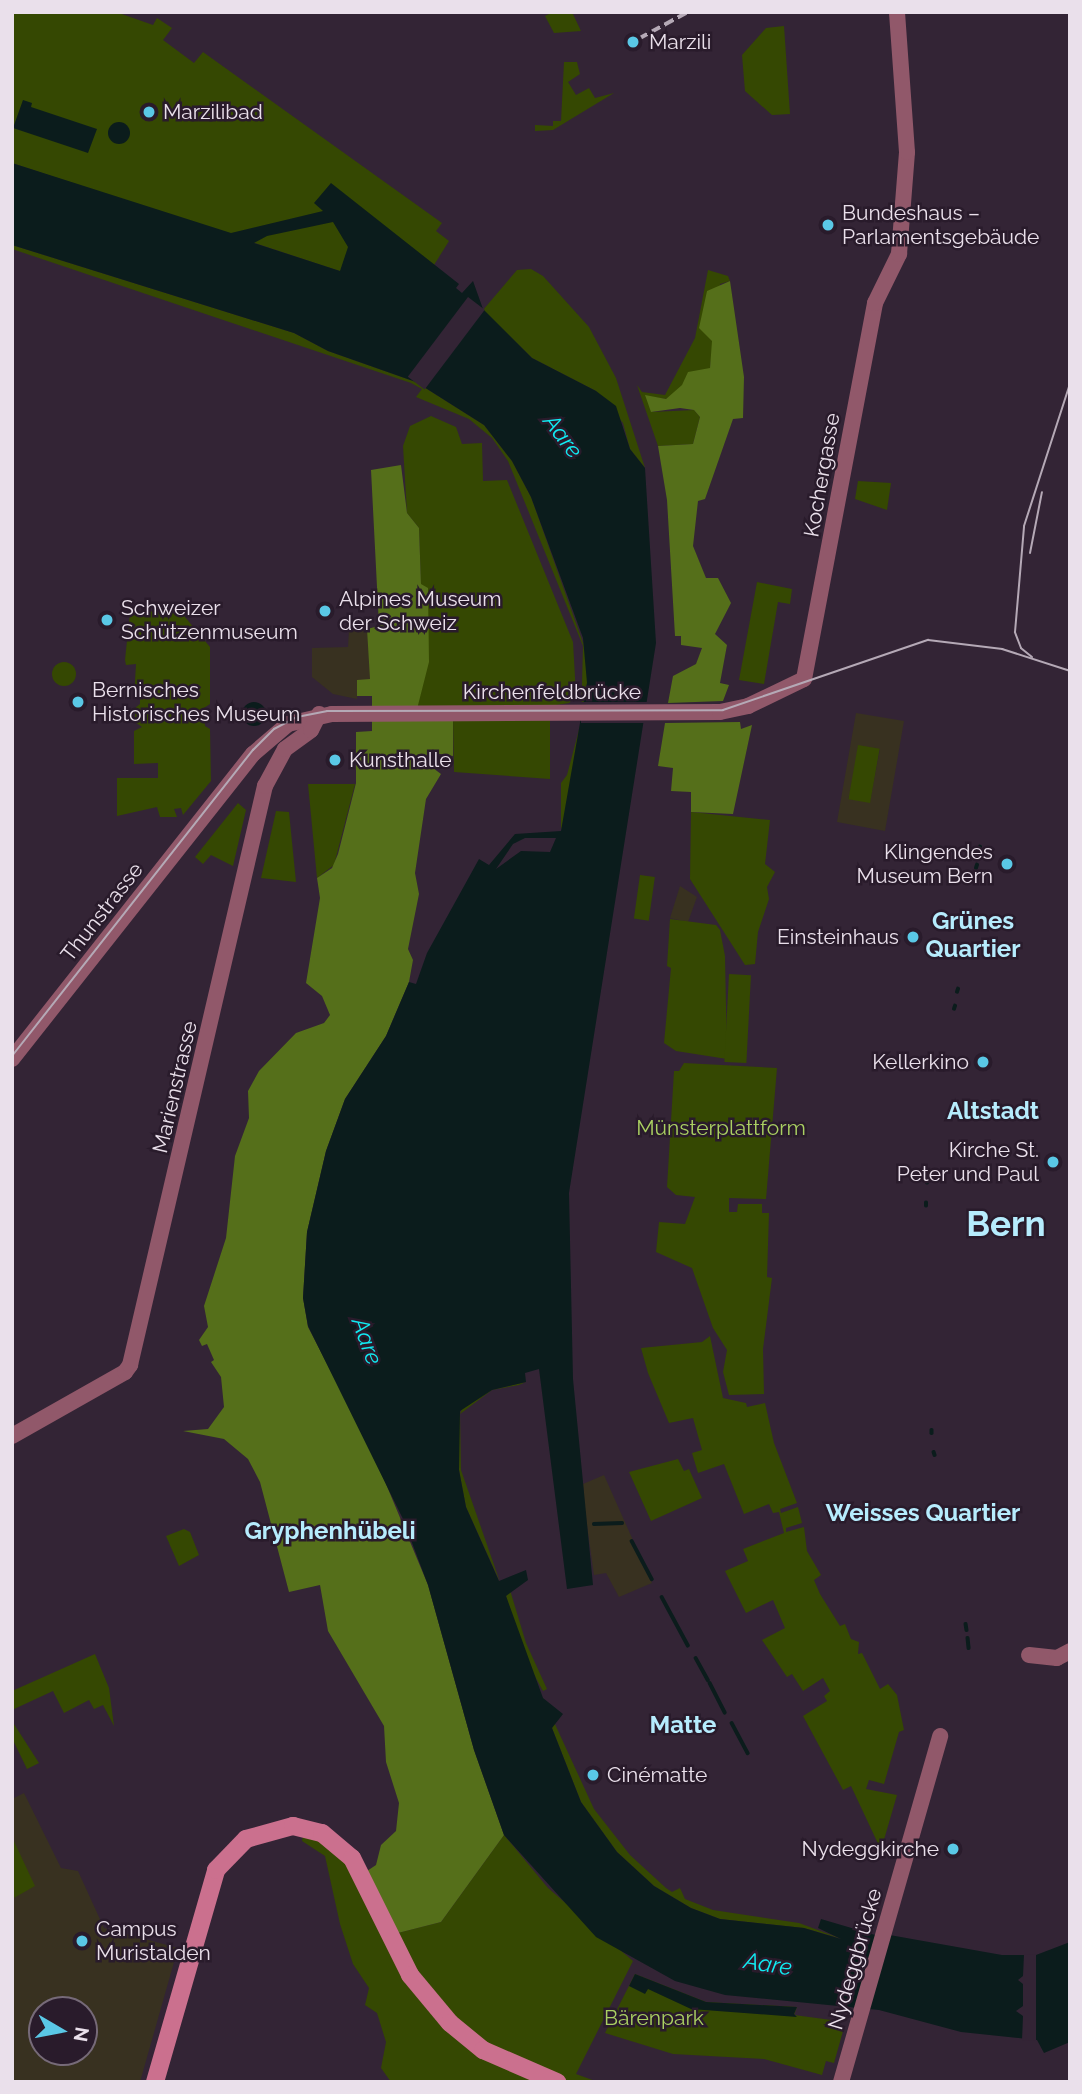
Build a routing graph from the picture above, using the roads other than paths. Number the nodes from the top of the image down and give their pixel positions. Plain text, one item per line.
1 (897, 12) edge
2 (733, 711) joint
3 (320, 715) junction
4 (12, 1059) edge
5 (12, 1436) edge
6 (1070, 1651) edge
7 (1029, 1655) dead end
8 (940, 1736) dead end
9 (843, 2074) edge
10 (155, 2082) edge
11 (556, 2082) edge

1 - 2 street, Kochergasse
2 - 3 street, Kirchenfeldbrücke
3 - 4 street, Thunstrasse
3 - 5 street, Marienstrasse
6 - 7 street
8 - 9 street, Nydeggbrücke
10 - 11 main road

